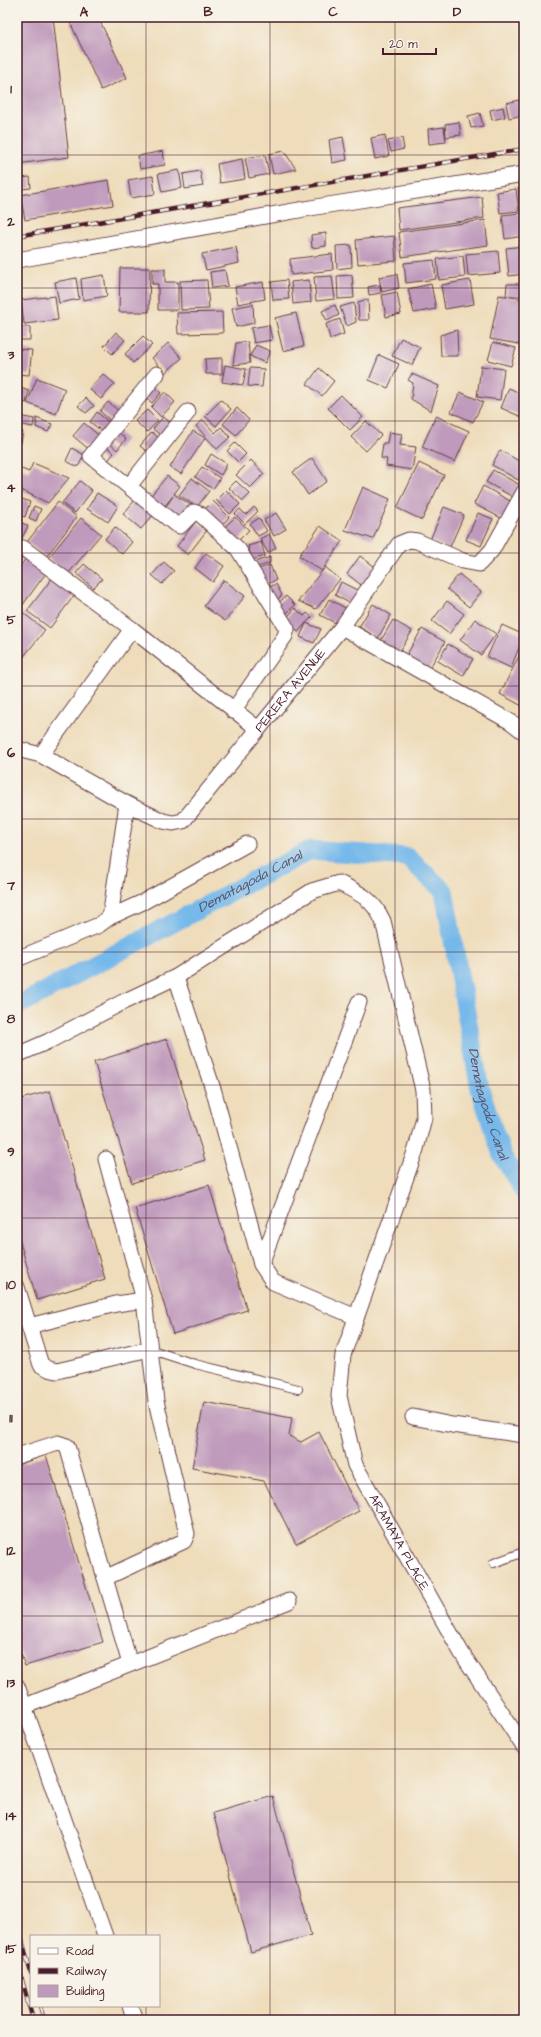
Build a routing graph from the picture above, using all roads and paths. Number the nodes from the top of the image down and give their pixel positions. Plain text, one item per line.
1 (524, 174) edge
2 (17, 260) edge
3 (157, 374) dead end
4 (188, 412) dead end
5 (129, 486) junction
6 (524, 492) edge
7 (23, 548) dead end
8 (342, 627) junction
9 (132, 629) junction
10 (233, 711) junction
11 (258, 729) junction
12 (524, 732) edge
13 (17, 749) edge
14 (41, 755) junction
15 (127, 804) junction
16 (247, 844) dead end
17 (110, 917) junction
18 (17, 959) edge
19 (176, 977) junction
20 (359, 1002) dead end
21 (17, 1055) edge
22 (106, 1159) dead end
23 (261, 1264) junction
24 (17, 1287) edge
25 (144, 1300) junction
26 (356, 1317) junction
27 (29, 1326) junction
28 (149, 1349) junction
29 (298, 1389) dead end
30 (413, 1417) dead end
31 (524, 1435) edge
32 (17, 1456) edge
33 (524, 1552) edge
34 (494, 1563) dead end
35 (105, 1578) junction
36 (289, 1601) dead end
37 (130, 1664) junction
38 (17, 1686) edge
39 (23, 1707) junction
40 (524, 1747) edge
41 (105, 1935) edge
42 (130, 2007) edge
43 (135, 2020) edge

1 - 2 street
3 - 5 street
4 - 5 street
5 - 10 street
6 - 8 street, PERERA AVENUE
7 - 9 street
8 - 11 street, PERERA AVENUE
8 - 12 street
9 - 10 street
9 - 14 street
10 - 11 street
11 - 15 street, PERERA AVENUE
13 - 14 street, PERERA AVENUE
14 - 15 street, PERERA AVENUE
15 - 17 street
16 - 17 street
17 - 18 street
19 - 21 street, ARAMAYA PLACE
19 - 23 street
19 - 26 street, ARAMAYA PLACE
20 - 23 street
22 - 25 street
23 - 26 street
24 - 27 street
25 - 27 street
25 - 28 street
26 - 40 street, ARAMAYA PLACE
27 - 28 street
28 - 29 lane
28 - 35 street
30 - 31 street
32 - 35 street
33 - 34 lane
35 - 37 street
36 - 37 street
37 - 39 street
38 - 39 street
39 - 41 street
42 - 43 street

